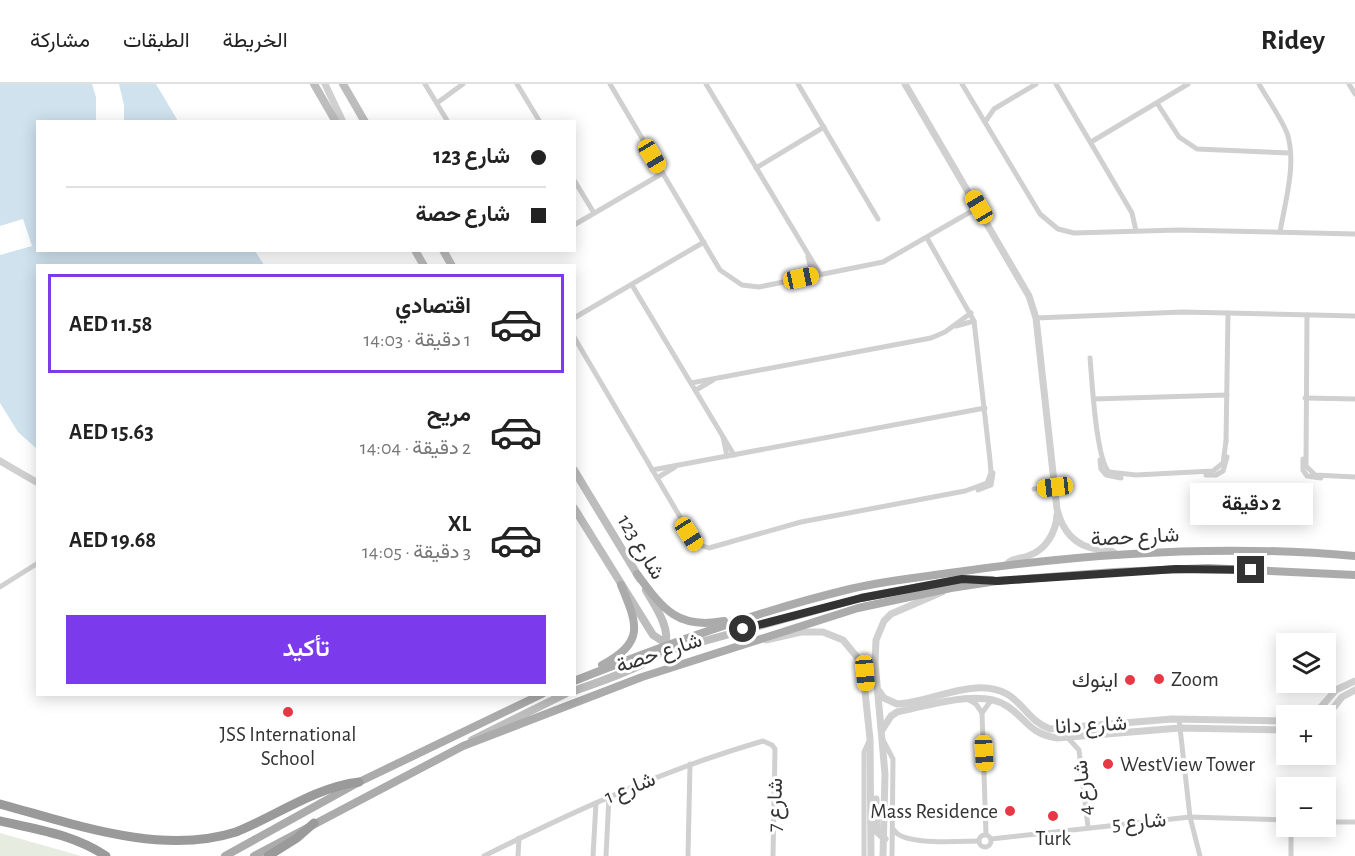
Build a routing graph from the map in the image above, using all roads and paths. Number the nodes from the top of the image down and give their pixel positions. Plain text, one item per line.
1 (314, 84) edge
2 (325, 84) edge
3 (344, 84) edge
4 (426, 84) edge
5 (463, 84) edge
6 (517, 84) edge
7 (610, 84) edge
8 (706, 84) edge
9 (798, 84) edge
10 (906, 84) edge
11 (962, 84) edge
12 (1035, 84) edge
13 (1056, 84) edge
14 (1188, 84) edge
15 (1259, 84) edge
16 (1349, 84) edge
17 (1355, 94) edge
18 (437, 103) junction
19 (1157, 103) junction
20 (994, 109) junction
21 (978, 111) junction
22 (335, 120) edge
23 (342, 120) edge
24 (364, 120) edge
25 (447, 120) edge
26 (539, 120) edge
27 (985, 122) junction
28 (824, 127) junction
29 (1091, 142) junction
30 (1290, 153) junction
31 (756, 168) junction
32 (663, 173) junction
33 (576, 183) edge
34 (979, 207) junction
35 (594, 213) junction
36 (878, 219) dead end
37 (576, 224) edge
38 (1136, 231) junction
39 (1280, 232) junction
40 (1355, 234) edge
41 (927, 238) junction
42 (704, 242) junction
43 (806, 250) junction
44 (820, 274) junction
45 (813, 276) junction
46 (632, 285) junction
47 (589, 310) junction
48 (971, 313) junction
49 (1228, 313) junction
50 (1307, 315) junction
51 (1355, 316) edge
52 (576, 317) edge
53 (1036, 318) junction
54 (576, 321) edge
55 (974, 321) junction
56 (951, 328) junction
57 (576, 342) edge
58 (1090, 357) dead end
59 (720, 377) junction
60 (691, 383) junction
61 (696, 390) junction
62 (1227, 395) junction
63 (1305, 398) junction
64 (1094, 399) junction
65 (1355, 399) edge
66 (985, 408) junction
67 (720, 430) junction
68 (734, 455) junction
69 (727, 456) junction
70 (0, 461) edge
71 (680, 465) junction
72 (652, 470) junction
73 (576, 473) edge
74 (1355, 477) edge
75 (657, 478) junction
76 (36, 482) edge
77 (1055, 487) junction
78 (1034, 489) dead end
79 (1057, 509) junction
80 (576, 511) edge
81 (1116, 554) junction
82 (1355, 556) edge
83 (36, 564) edge
84 (1005, 565) junction
85 (637, 574) junction
86 (1355, 575) edge
87 (997, 581) junction
88 (621, 585) junction
89 (0, 587) edge
90 (951, 588) junction
91 (750, 615) junction
92 (754, 641) junction
93 (665, 645) junction
94 (576, 679) edge
95 (576, 679) edge
96 (1355, 681) edge
97 (576, 690) edge
98 (1355, 690) edge
99 (879, 691) junction
100 (538, 696) edge
101 (561, 696) edge
102 (966, 699) junction
103 (993, 699) junction
104 (941, 700) junction
105 (1323, 705) edge
106 (1336, 705) edge
107 (982, 713) junction
108 (1179, 719) junction
109 (1276, 721) edge
110 (1180, 728) junction
111 (882, 730) junction
112 (1276, 730) edge
113 (1088, 735) junction
114 (1067, 737) junction
115 (870, 739) junction
116 (883, 740) junction
117 (463, 746) junction
118 (1079, 750) junction
119 (775, 754) joint
120 (690, 764) junction
121 (359, 782) junction
122 (871, 785) junction
123 (609, 796) junction
124 (596, 802) junction
125 (0, 804) edge
126 (1190, 817) junction
127 (1276, 819) edge
128 (0, 820) edge
129 (1336, 822) edge
130 (1355, 822) edge
131 (314, 823) junction
132 (1088, 827) junction
133 (893, 829) junction
134 (986, 834) junction
135 (1291, 837) edge
136 (519, 838) junction
137 (885, 839) junction
138 (991, 839) junction
139 (915, 840) junction
140 (893, 841) junction
141 (978, 841) junction
142 (985, 847) junction
143 (106, 856) edge
144 (225, 856) edge
145 (254, 856) edge
146 (268, 856) edge
147 (484, 856) edge
148 (518, 856) edge
149 (593, 856) edge
150 (606, 856) edge
151 (688, 856) edge
152 (773, 856) edge
153 (864, 856) edge
154 (871, 856) edge
155 (883, 856) edge
156 (892, 856) edge
157 (984, 856) edge
158 (1200, 856) edge
159 (1291, 856) edge

1 - 22 main road
2 - 23 street
3 - 24 main road
4 - 18 street
5 - 18 street
6 - 26 street
7 - 32 street
8 - 31 street
9 - 28 street
10 - 34 street
11 - 21 street
12 - 20 street
13 - 29 street
14 - 19 street
15 - 30 street
16 - 17 street
18 - 25 street
19 - 29 street
19 - 30 street
20 - 21 street
20 - 27 street
21 - 27 street
27 - 38 street
28 - 31 street
28 - 36 street
29 - 38 street
30 - 39 street
31 - 43 street
32 - 35 street
32 - 42 street
33 - 35 street
34 - 41 street
34 - 53 street
35 - 37 street
38 - 39 street
39 - 40 street
41 - 44 street
41 - 48 street
42 - 45 street
42 - 46 street
43 - 44 street
43 - 45 street
44 - 45 street
46 - 47 street
46 - 60 street
47 - 52 street
47 - 54 street
48 - 55 street
48 - 56 street
49 - 50 street
49 - 53 street
49 - 62 street
50 - 51 street
50 - 63 street
53 - 77 street
55 - 56 street
55 - 66 street
56 - 59 street
57 - 72 street
58 - 64 street
59 - 60 street
59 - 61 street
60 - 61 street
61 - 67 street
62 - 64 street
62 - 64 street
63 - 65 street
63 - 74 street
66 - 68 street
66 - 75 street
67 - 68 street
67 - 69 street
68 - 69 street
69 - 71 street
70 - 76 street
71 - 72 street
71 - 75 street
72 - 75 street
73 - 85 main road, شارع 123
77 - 78 street
77 - 79 street
79 - 81 street
79 - 84 street
80 - 88 main road, شارع 123
81 - 82 main road, شارع حصة
81 - 84 main road, شارع حصة
83 - 89 street
84 - 91 main road, شارع حصة
85 - 91 main road
85 - 93 main road, شارع 123
86 - 87 main road, شارع حصة
87 - 90 main road, شارع حصة
87 - 93 main road
88 - 93 main road, شارع 123
88 - 94 main road
90 - 92 main road, شارع حصة
90 - 99 street
91 - 93 main road, شارع حصة
92 - 115 street
92 - 117 main road, شارع حصة
93 - 95 main road, شارع حصة
93 - 97 main road
96 - 105 street
98 - 106 street
99 - 104 street, شارع دانا
99 - 111 street
100 - 121 main road
101 - 117 main road
102 - 103 street, شارع دانا
102 - 104 street, شارع دانا
102 - 107 street
103 - 107 street
103 - 114 street, شارع دانا
104 - 108 street, شارع دانا
104 - 111 street, شارع دانا
107 - 134 street
108 - 109 street, شارع دانا
108 - 110 street
110 - 112 street, شارع دانا
110 - 113 street, شارع دانا
110 - 126 street
111 - 116 street
113 - 114 street, شارع دانا
113 - 118 street, شارع 4
114 - 118 street, شارع 4
115 - 122 street
115 - 153 street
116 - 133 street
116 - 137 street
117 - 131 main road, شارع حصة
118 - 132 street, شارع 4
119 - 120 street, شارع 1
119 - 152 street, شارع 7
120 - 123 street, شارع 1
120 - 151 street
121 - 125 highway
121 - 144 main road
122 - 137 street
122 - 154 street
123 - 124 street, شارع 1
123 - 150 street
124 - 136 street, شارع 1
124 - 149 street
126 - 127 street, شارع 5
126 - 132 street, شارع 5
126 - 158 street
128 - 143 highway
129 - 130 street
131 - 145 main road, شارع حصة
131 - 146 highway
132 - 138 street, شارع 5
133 - 139 street
133 - 140 street
134 - 138 street
134 - 141 street
135 - 159 street
136 - 147 street, شارع 1
136 - 148 street
137 - 140 street
137 - 155 street
138 - 142 street
139 - 140 street
139 - 141 street
140 - 156 street
141 - 142 street
142 - 157 street

